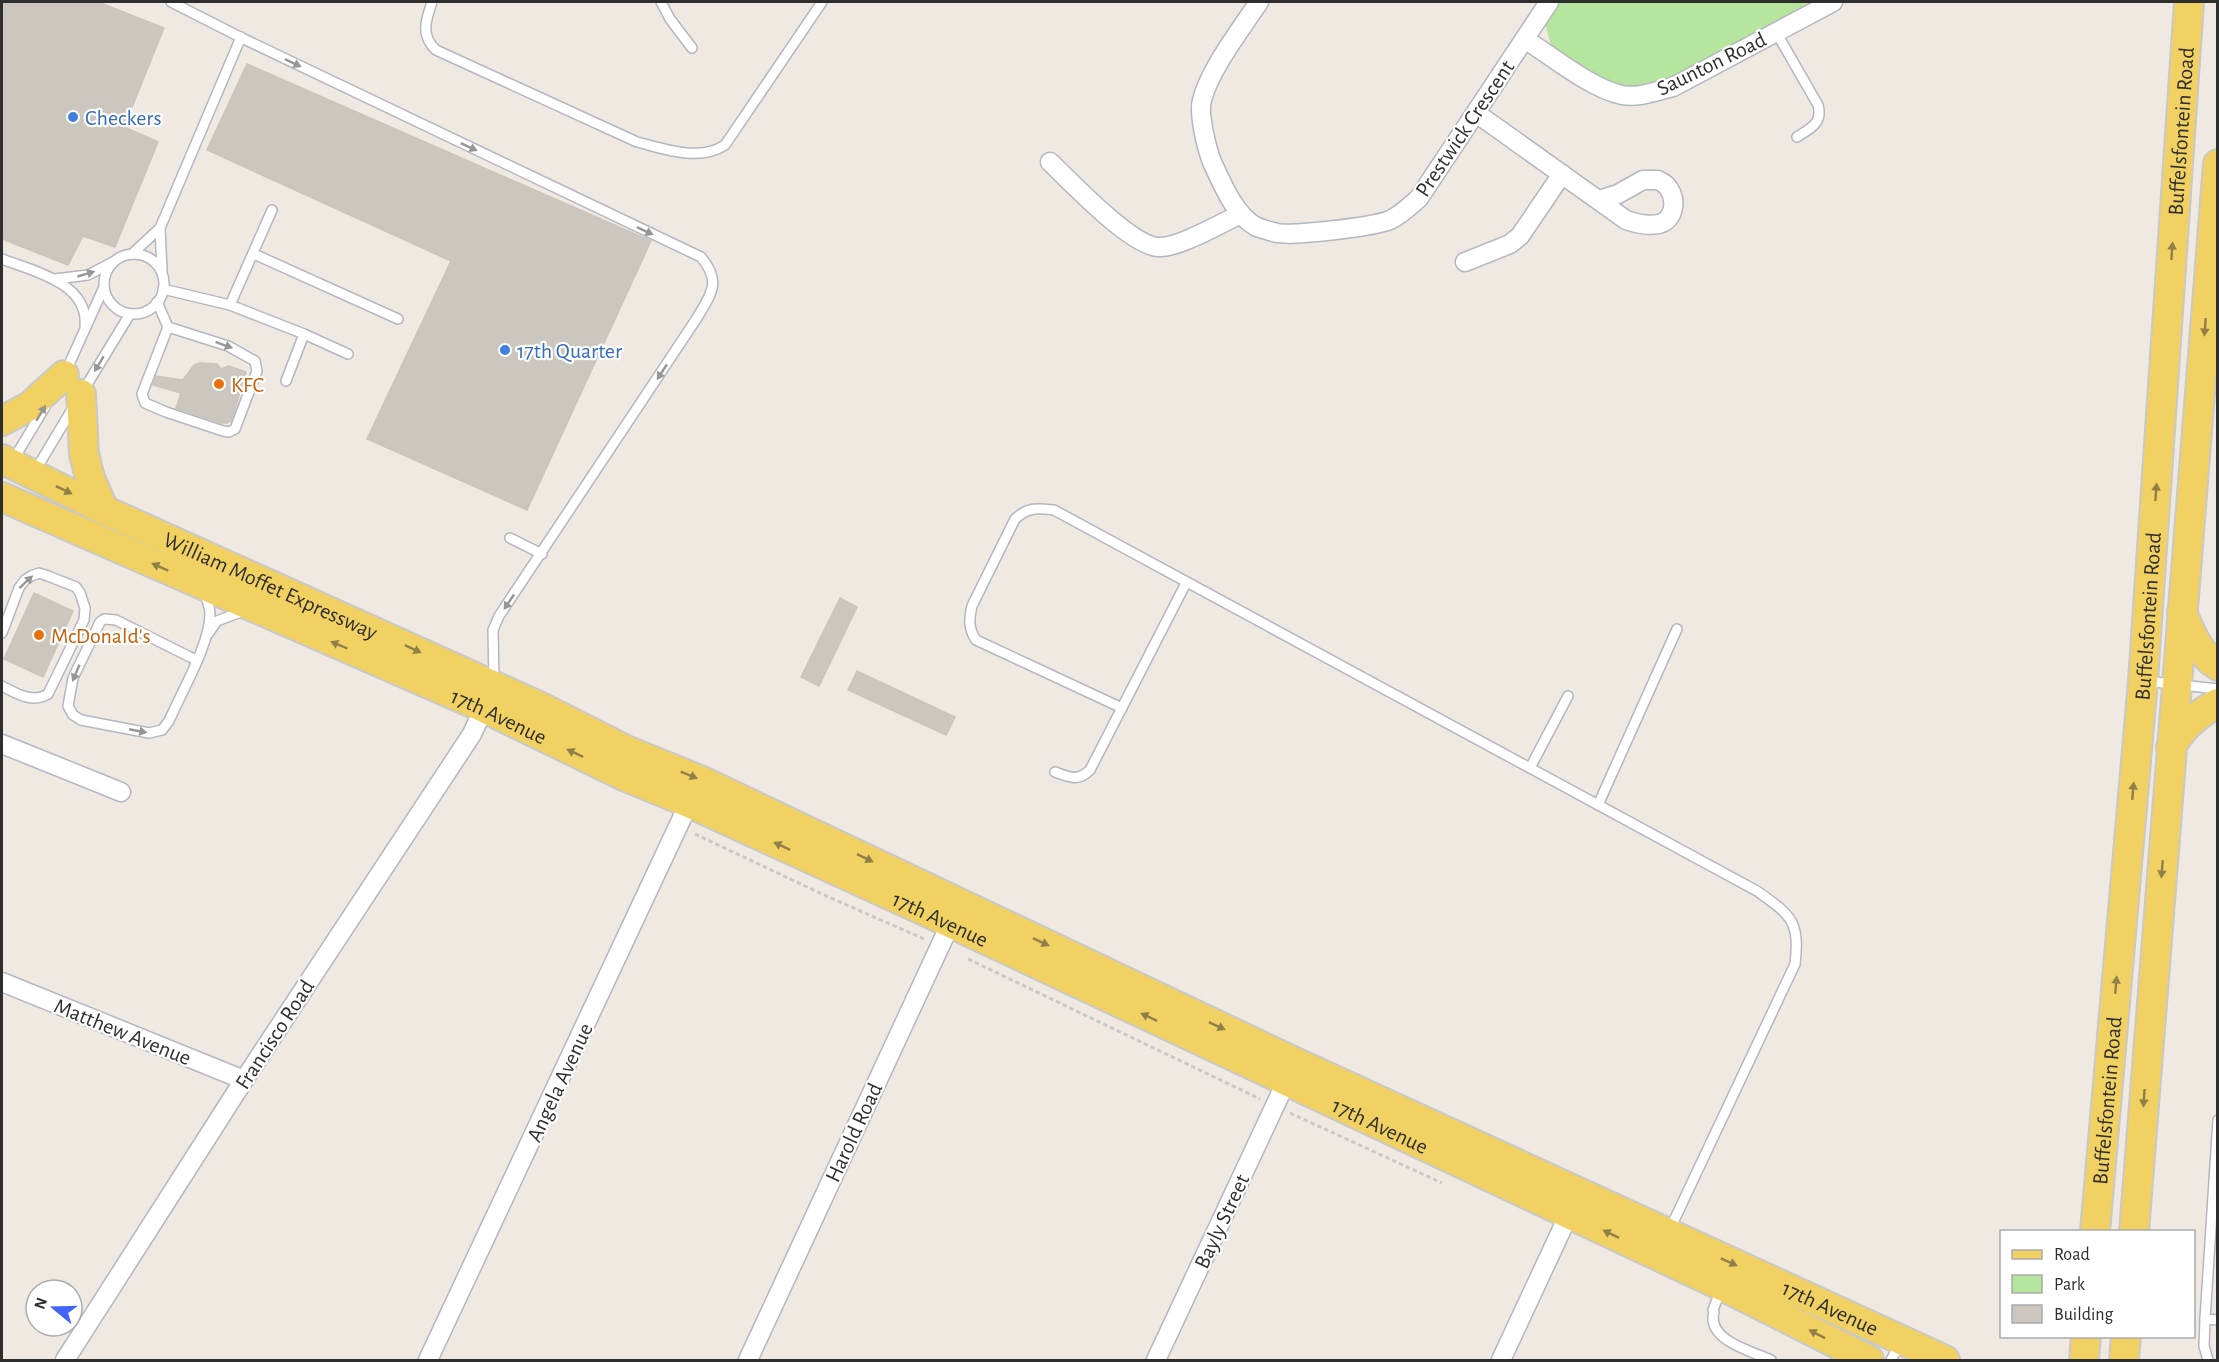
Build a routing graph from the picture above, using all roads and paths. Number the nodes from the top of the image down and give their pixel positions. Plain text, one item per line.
1 (171, 2) edge
2 (432, 2) edge
3 (661, 2) edge
4 (822, 2) edge
5 (1259, 2) edge
6 (1549, 2) edge
7 (1833, 2) edge
8 (2189, 2) edge
9 (1776, 32) junction
10 (241, 37) junction
11 (1525, 39) junction
12 (692, 48) dead end
13 (1476, 113) junction
14 (1797, 136) dead end
15 (1050, 162) dead end
16 (2217, 164) edge
17 (1563, 174) junction
18 (1599, 200) dead end
19 (272, 210) dead end
20 (1240, 214) junction
21 (160, 228) junction
22 (132, 254) junction
23 (254, 254) junction
24 (2, 259) edge
25 (115, 261) junction
26 (1465, 262) dead end
27 (162, 273) junction
28 (55, 279) junction
29 (104, 287) junction
30 (164, 289) junction
31 (158, 302) junction
32 (230, 305) junction
33 (130, 314) junction
34 (398, 319) dead end
35 (168, 327) junction
36 (85, 331) junction
37 (304, 334) junction
38 (348, 354) dead end
39 (286, 381) dead end
40 (73, 385) junction
41 (2, 421) edge
42 (9, 484) edge
43 (104, 510) junction
44 (510, 538) dead end
45 (542, 554) junction
46 (1186, 583) junction
47 (201, 585) junction
48 (255, 609) junction
49 (2182, 612) junction
50 (1677, 629) dead end
51 (2, 633) edge
52 (205, 639) junction
53 (196, 660) junction
54 (2217, 666) edge
55 (2143, 681) junction
56 (2176, 685) junction
57 (2, 686) edge
58 (2217, 689) edge
59 (1568, 696) dead end
60 (489, 697) junction
61 (2217, 703) edge
62 (541, 707) joint
63 (1122, 708) junction
64 (2, 744) edge
65 (2171, 747) junction
66 (1530, 768) junction
67 (1054, 772) dead end
68 (121, 792) dead end
69 (1598, 805) junction
70 (684, 814) junction
71 (950, 924) junction
72 (2, 982) edge
73 (244, 1080) junction
74 (1280, 1094) junction
75 (2217, 1123) edge
76 (2216, 1175) edge
77 (1443, 1183) dead end
78 (1569, 1214) junction
79 (2214, 1223) edge
80 (2095, 1230) edge
81 (2134, 1230) edge
82 (1663, 1246) junction
83 (2213, 1273) edge
84 (1722, 1287) junction
85 (2205, 1319) junction
86 (2217, 1320) edge
87 (2126, 1338) edge
88 (1897, 1350) edge
89 (65, 1360) edge
90 (428, 1360) edge
91 (748, 1360) edge
92 (1156, 1360) edge
93 (1501, 1360) edge
94 (1772, 1360) edge
95 (1869, 1360) edge
96 (1945, 1360) edge
97 (2124, 1360) edge
98 (2208, 1360) edge

1 - 10 lane
2 - 4 lane
3 - 12 lane
5 - 20 street
6 - 11 street, Prestwick Crescent
7 - 9 street, Saunton Road
55 -> 8 main road, Buffelsfontein Road
9 - 11 street, Saunton Road
9 - 14 lane
10 - 21 lane
10 -> 45 lane
11 - 13 street, Prestwick Crescent
13 - 17 street
13 - 20 street, Prestwick Crescent
15 - 20 street
16 -> 49 main road, Buffelsfontein Road
17 - 18 street
17 - 26 street
19 - 23 lane
21 - 22 lane
21 - 27 lane
22 - 25 lane
22 - 27 lane
23 - 32 lane
23 - 34 lane
24 - 28 lane
28 -> 25 lane
25 - 29 lane
27 - 30 lane
28 - 36 lane
29 - 33 lane
29 - 36 lane
30 - 31 lane
30 - 32 lane
31 - 33 lane
31 - 35 lane
32 - 37 lane
33 -> 40 lane
35 -> 35 lane
36 - 40 lane
37 - 38 lane
37 - 39 lane
40 - 41 main road
42 -> 40 lane
40 - 42 lane
40 - 43 main road
42 -> 43 main road, William Moffet Expressway
47 -> 42 main road, 17th Avenue
43 -> 60 main road, William Moffet Expressway
44 - 45 lane
45 -> 60 lane
46 - 63 lane
46 - 63 lane
46 - 66 lane
47 - 48 main road, 17th Avenue
47 - 52 lane
48 - 52 lane
60 -> 48 main road, 17th Avenue
49 - 54 main road
49 - 56 main road, Buffelsfontein Road
50 - 69 lane
51 -> 57 lane
52 - 53 lane
53 -> 53 lane
55 - 56 lane
80 -> 55 main road, Buffelsfontein Road
56 - 58 lane
56 - 65 main road, Buffelsfontein Road
59 - 66 lane
60 - 62 main road, William Moffet Expressway
70 -> 60 main road, 17th Avenue
60 - 73 street, Francisco Road
61 - 65 main road
62 -> 71 main road, 17th Avenue
63 - 67 lane
64 - 68 street
65 -> 81 main road, Buffelsfontein Road
66 - 69 lane
69 - 82 lane
71 -> 70 main road, 17th Avenue
70 - 71 path
70 - 90 street, Angela Avenue
74 -> 71 main road, 17th Avenue
71 - 74 path
71 -> 82 main road, 17th Avenue
71 - 91 street, Harold Road
72 - 73 street, Matthew Avenue
73 - 89 street, Francisco Road
74 - 77 path
74 - 78 main road, 17th Avenue
74 - 92 street, Bayly Street
75 - 76 lane
76 - 79 lane
82 -> 78 main road, 17th Avenue
78 - 93 street
79 - 83 lane
82 - 84 main road, 17th Avenue
82 -> 88 main road, 17th Avenue
83 - 85 lane
84 - 94 lane
95 -> 84 main road, 17th Avenue
85 - 86 lane
85 - 98 lane
87 - 97 main road
88 - 96 main road, 17th Avenue

